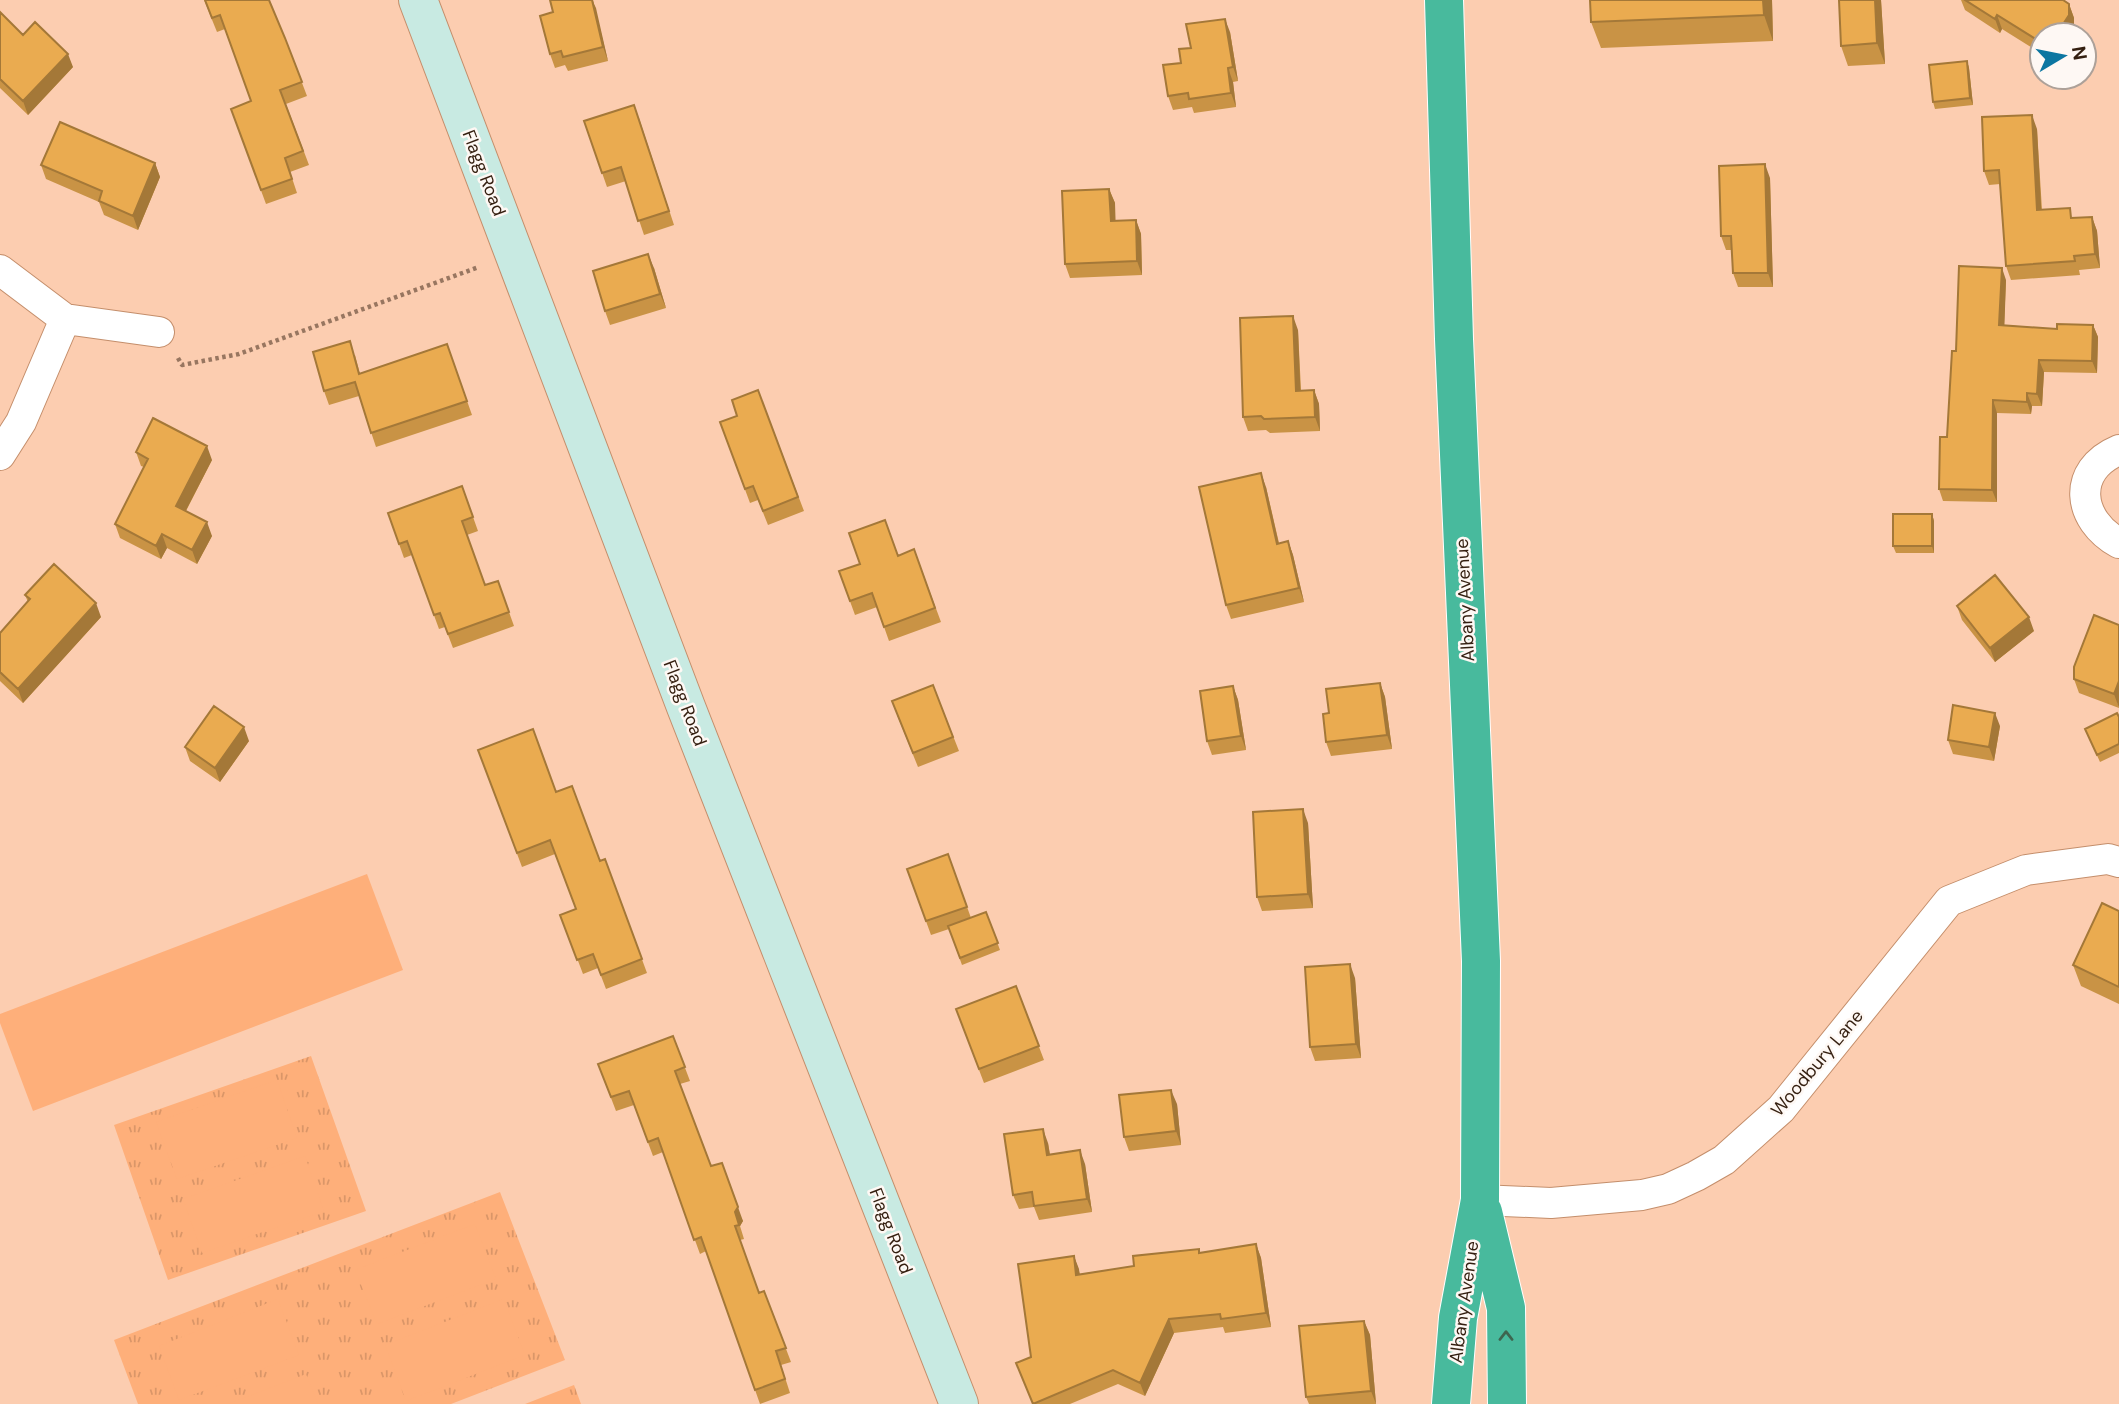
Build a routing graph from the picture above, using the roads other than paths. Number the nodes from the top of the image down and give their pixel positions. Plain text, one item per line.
1 (418, 0) edge
2 (1444, 0) edge
3 (0, 270) edge
4 (65, 319) junction
5 (159, 332) road end
6 (2119, 450) edge
7 (0, 455) edge
8 (2119, 543) edge
9 (2119, 862) edge
10 (1480, 1200) junction
11 (959, 1404) edge
12 (1451, 1404) edge
13 (1507, 1404) edge

1 - 11 street, Flagg Road
2 - 10 highway, Albany Avenue
3 - 4 street
4 - 5 street
4 - 7 street
6 - 8 street
9 - 10 street, Woodbury Lane
10 - 12 highway, Albany Avenue
13 -> 10 highway, Albany Avenue

